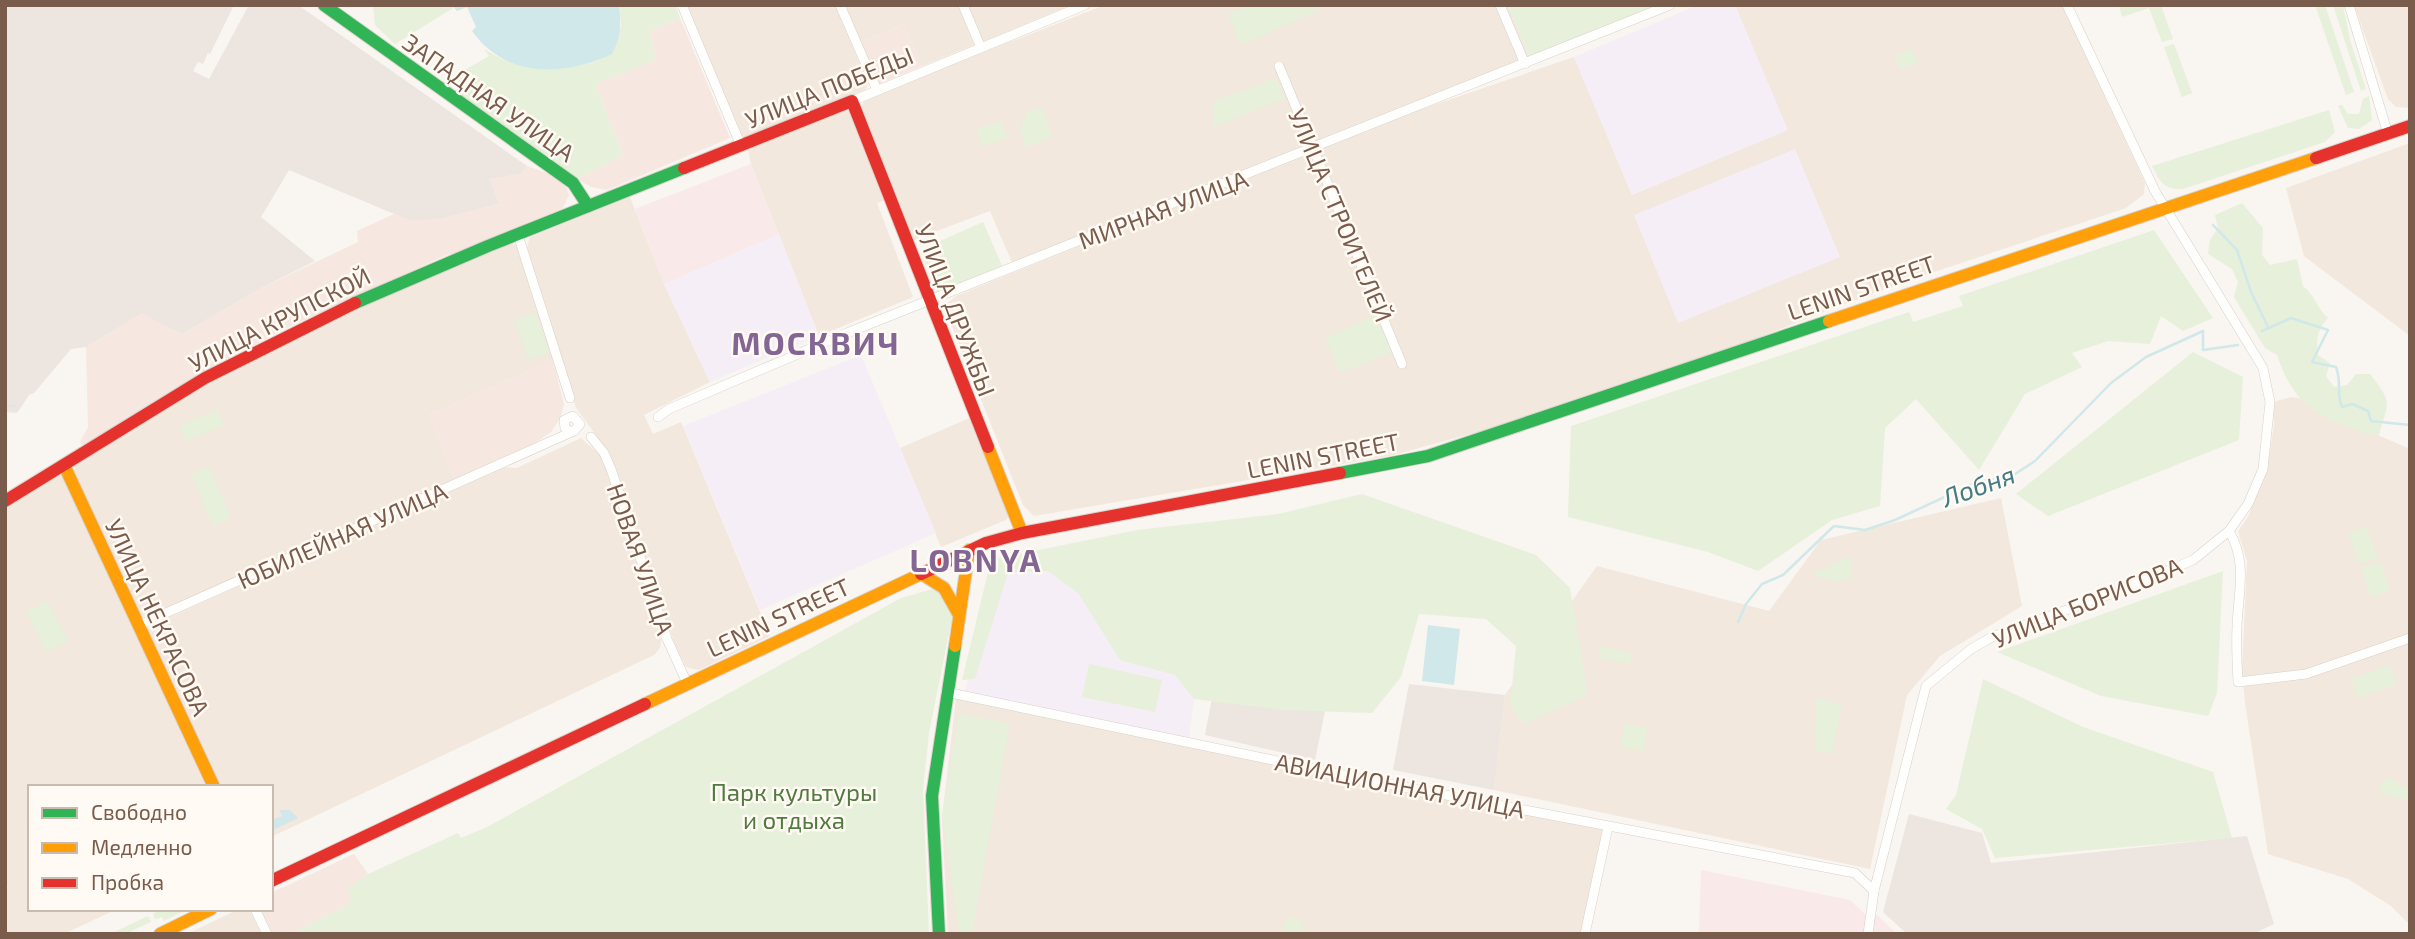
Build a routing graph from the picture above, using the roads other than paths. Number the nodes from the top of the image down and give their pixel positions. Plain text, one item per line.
1 (324, 5) edge
2 (682, 5) edge
3 (840, 5) edge
4 (963, 5) edge
5 (1084, 5) edge
6 (1500, 5) edge
7 (1670, 5) edge
8 (2067, 5) edge
9 (2349, 5) edge
10 (981, 48) junction
11 (1525, 64) junction
12 (1279, 66) dead end
13 (877, 90) junction
14 (852, 102) junction
15 (2410, 126) edge
16 (2388, 134) junction
17 (741, 146) junction
18 (1314, 149) junction
19 (588, 206) junction
20 (2165, 208) junction
21 (519, 234) junction
22 (929, 301) junction
23 (1402, 364) dead end
24 (658, 417) dead end
25 (572, 423) junction
26 (64, 465) junction
27 (5, 501) edge
28 (2229, 531) junction
29 (1021, 533) junction
30 (969, 550) junction
31 (919, 573) junction
32 (958, 615) junction
33 (139, 625) junction
34 (2410, 638) edge
35 (687, 683) junction
36 (946, 692) junction
37 (213, 785) edge
38 (1608, 827) junction
39 (273, 880) edge
40 (1874, 891) junction
41 (207, 911) edge
42 (256, 911) edge
43 (160, 934) edge
44 (267, 934) edge
45 (939, 934) edge
46 (1585, 934) edge
47 (1868, 934) edge

1 - 19 street, ЗАПАДНАЯ УЛИЦА
2 - 17 street
3 - 13 street
4 - 10 street
5 - 10 street, УЛИЦА ПОБЕДЫ
6 - 11 street
7 - 11 street, МИРНАЯ УЛИЦА
8 - 20 street, УЛИЦА БОРИСОВА
9 - 16 street
10 - 13 street, УЛИЦА ПОБЕДЫ
11 - 18 street, МИРНАЯ УЛИЦА
12 - 18 street, УЛИЦА СТРОИТЕЛЕЙ
13 - 14 street, УЛИЦА ПОБЕДЫ
14 - 17 street, УЛИЦА ПОБЕДЫ
14 - 22 street, УЛИЦА ДРУЖБЫ
15 - 16 street, LENIN STREET
16 - 20 street, LENIN STREET
17 - 19 street, УЛИЦА ПОБЕДЫ
18 - 22 street, МИРНАЯ УЛИЦА
18 - 23 street, УЛИЦА СТРОИТЕЛЕЙ
19 - 21 street, УЛИЦА КРУПСКОЙ
20 - 28 street, УЛИЦА БОРИСОВА
20 - 29 street, LENIN STREET
21 - 25 street
21 - 26 street, УЛИЦА КРУПСКОЙ
22 - 24 street, МИРНАЯ УЛИЦА
22 - 29 street, УЛИЦА ДРУЖБЫ
25 - 33 street, ЮБИЛЕЙНАЯ УЛИЦА
25 - 35 street, НОВАЯ УЛИЦА
26 - 27 street, УЛИЦА КРУПСКОЙ
26 - 33 street, УЛИЦА НЕКРАСОВА
28 - 34 street
28 - 40 street, УЛИЦА БОРИСОВА
29 - 30 street, LENIN STREET
30 - 31 street, LENIN STREET
30 - 32 street
31 - 32 street
31 - 35 street, LENIN STREET
32 - 36 street
33 - 37 street, УЛИЦА НЕКРАСОВА
35 - 39 street, LENIN STREET
36 - 38 street, АВИАЦИОННАЯ УЛИЦА
36 - 45 street
38 - 40 street, АВИАЦИОННАЯ УЛИЦА
38 - 46 street
40 - 47 street, УЛИЦА БОРИСОВА
41 - 43 street
42 - 44 street

